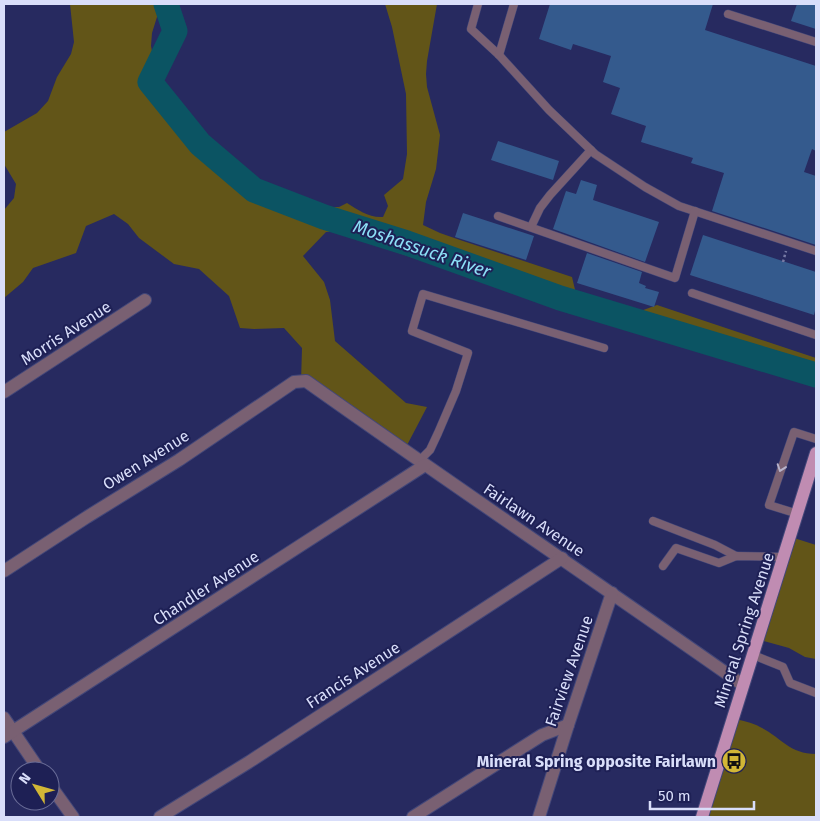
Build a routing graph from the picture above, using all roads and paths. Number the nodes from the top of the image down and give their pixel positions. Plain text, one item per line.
1 (478, 4) edge
2 (514, 4) edge
3 (728, 14) dead end
4 (816, 42) edge
5 (499, 56) junction
6 (591, 150) junction
7 (694, 211) junction
8 (498, 216) dead end
9 (531, 227) junction
10 (816, 251) edge
11 (692, 293) dead end
12 (145, 300) dead end
13 (816, 336) edge
14 (604, 348) dead end
15 (306, 381) joint
16 (4, 392) edge
17 (816, 439) edge
18 (816, 453) edge
19 (422, 463) junction
20 (798, 514) junction
21 (653, 521) dead end
22 (736, 556) junction
23 (784, 557) junction
24 (562, 558) junction
25 (663, 566) dead end
26 (4, 571) edge
27 (612, 593) junction
28 (753, 655) junction
29 (743, 685) junction
30 (816, 693) edge
31 (4, 718) edge
32 (568, 725) junction
33 (8, 734) edge
34 (31, 761) edge
35 (60, 799) edge
36 (73, 817) edge
37 (160, 817) edge
38 (413, 817) edge
39 (539, 817) edge
40 (702, 817) edge

1 - 5 lane
2 - 5 lane
3 - 4 lane
5 - 6 lane
6 - 7 lane
6 - 9 lane
7 - 9 lane
7 - 10 lane
8 - 9 lane
11 - 13 lane
12 - 16 street, Morris Avenue
14 - 19 lane
15 - 19 street, Fairlawn Avenue
15 - 26 street, Owen Avenue
17 -> 20 lane
18 - 20 main road, Mineral Spring Avenue
19 - 24 street, Fairlawn Avenue
19 - 33 street, Chandler Avenue
20 - 23 main road, Mineral Spring Avenue
21 - 22 lane
22 - 23 lane
22 - 25 lane
23 - 28 main road, Mineral Spring Avenue
24 - 27 street, Fairlawn Avenue
24 - 37 street, Francis Avenue
27 - 29 street, Fairlawn Avenue
27 - 32 street, Fairview Avenue
28 - 29 main road, Mineral Spring Avenue
28 - 30 lane
29 - 40 main road, Mineral Spring Avenue
31 - 33 street
32 - 38 street
32 - 39 street, Fairview Avenue
33 - 34 street
35 - 36 street

